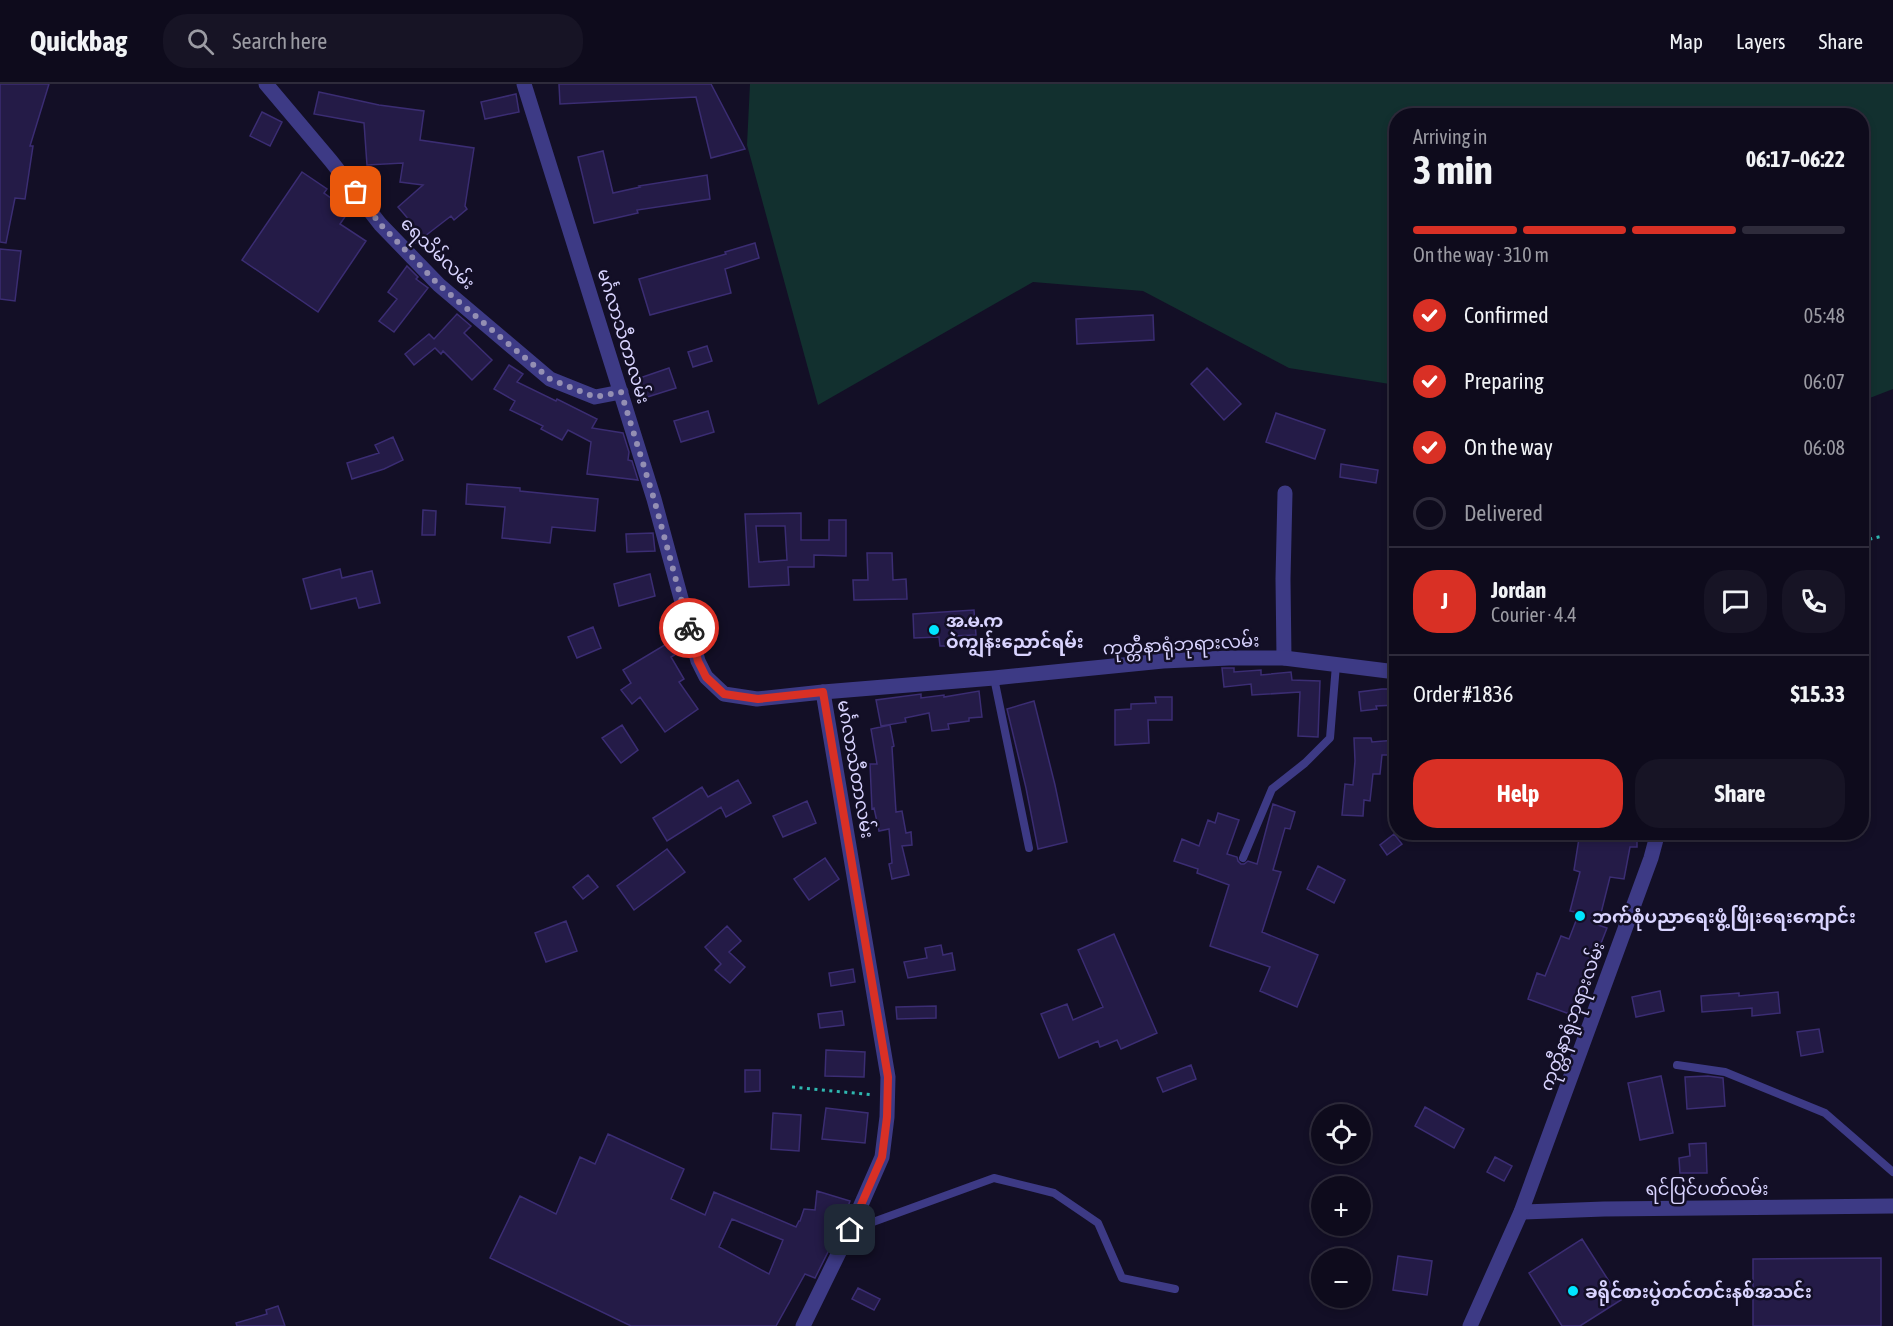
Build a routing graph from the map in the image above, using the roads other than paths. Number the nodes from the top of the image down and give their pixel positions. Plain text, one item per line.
1 (266, 84) edge
2 (524, 84) edge
3 (621, 392) junction
4 (1285, 493) dead end
5 (1284, 658) junction
6 (1336, 665) junction
7 (1389, 671) edge
8 (994, 678) junction
9 (823, 692) junction
10 (1656, 840) edge
11 (1029, 848) dead end
12 (1243, 858) dead end
13 (1677, 1065) dead end
14 (1893, 1172) edge
15 (1893, 1206) edge
16 (1521, 1212) junction
17 (850, 1230) junction
18 (1175, 1289) dead end
19 (803, 1326) edge
20 (1470, 1326) edge

1 - 3 street, ရေသိမ်လမ်း
2 - 3 street, မင်္ဂလာသီတာလမ်း
3 - 9 street, မင်္ဂလာသီတာလမ်း
4 - 5 street
5 - 6 street, ကုတ္တီနာရုံဘုရားလမ်း
5 - 8 street, ကုတ္တီနာရုံဘုရားလမ်း
6 - 7 street, ကုတ္တီနာရုံဘုရားလမ်း
6 - 12 lane
8 - 9 street, ကုတ္တီနာရုံဘုရားလမ်း
8 - 11 lane
9 - 17 street, မင်္ဂလာသီတာလမ်း
10 - 16 street, ကုတ္တီနာရုံဘုရားလမ်း
13 - 14 lane
15 - 16 street, ရင်ပြင်ပတ်လမ်း
16 - 20 street, ကုတ္တီနာရုံဘုရားလမ်း
17 - 18 lane
17 - 19 street, မင်္ဂလာသီတာလမ်း

